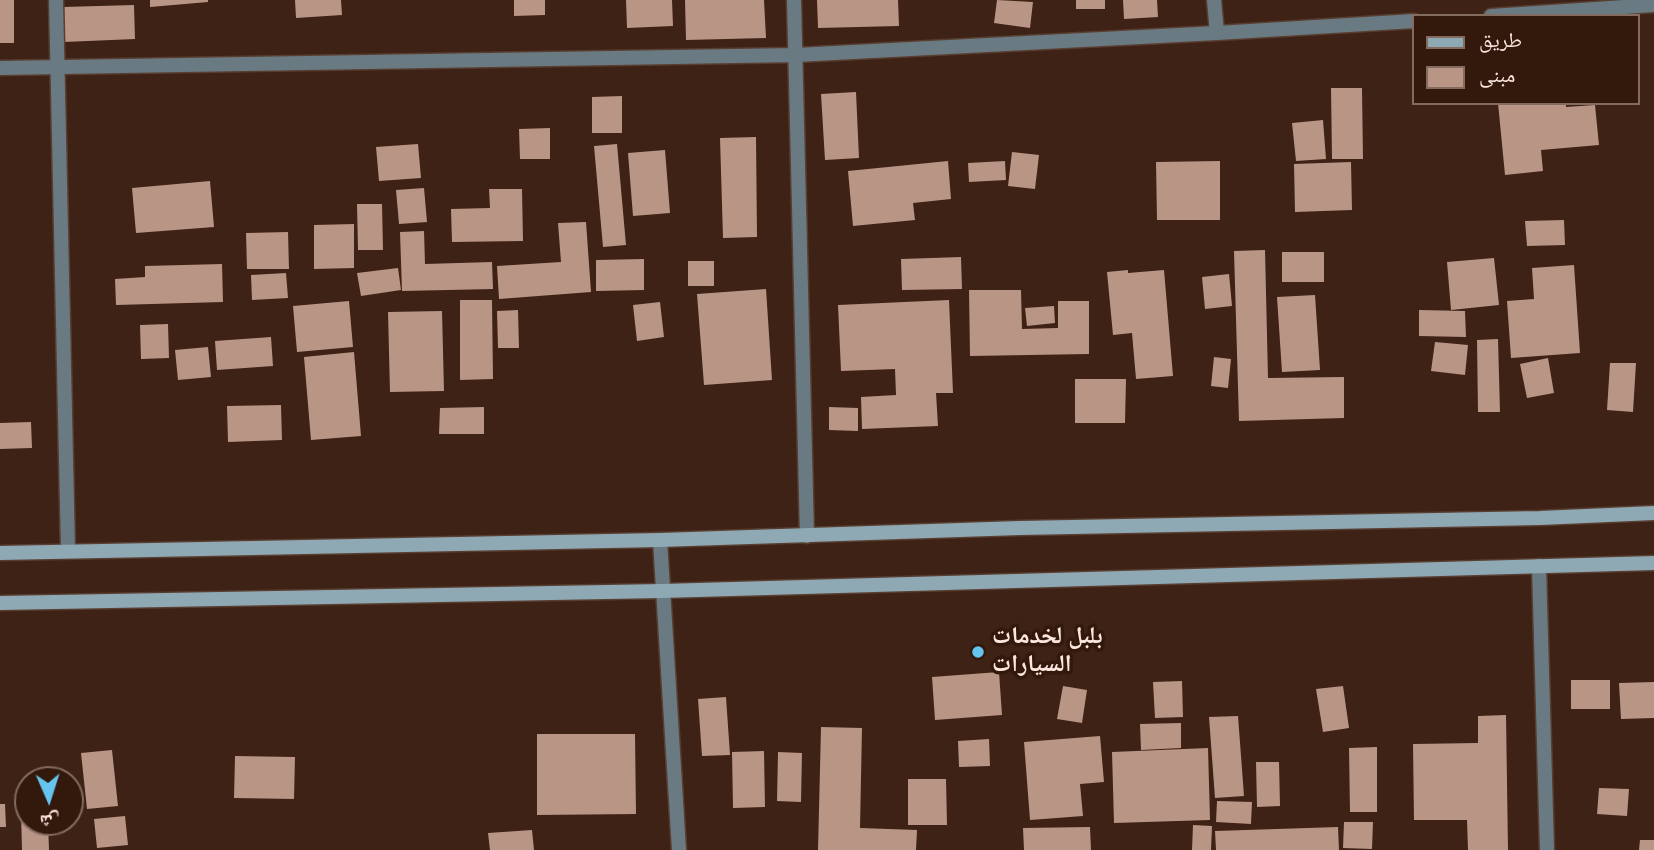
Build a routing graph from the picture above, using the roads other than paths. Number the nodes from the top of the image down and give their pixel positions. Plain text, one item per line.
1 (56, 0) edge
2 (794, 0) edge
3 (1214, 0) edge
4 (1654, 5) edge
5 (1520, 14) edge
6 (1412, 21) edge
7 (1217, 33) junction
8 (796, 55) junction
9 (58, 66) junction
10 (0, 68) edge
11 (1654, 513) edge
12 (807, 536) junction
13 (660, 540) junction
14 (68, 550) junction
15 (0, 553) edge
16 (1654, 563) edge
17 (1539, 566) junction
18 (662, 591) junction
19 (0, 603) edge
20 (679, 850) edge
21 (1547, 850) edge

1 - 9 street
2 - 8 street
3 - 7 street
4 - 5 street
6 - 7 street
7 - 8 street
8 - 9 street
8 - 12 street
9 - 10 street
9 - 14 street
11 - 12 main road
12 - 13 main road
13 - 14 main road
13 - 18 street
14 - 15 main road
16 - 17 main road
17 - 18 main road
17 - 21 street
18 - 19 main road
18 - 20 street

